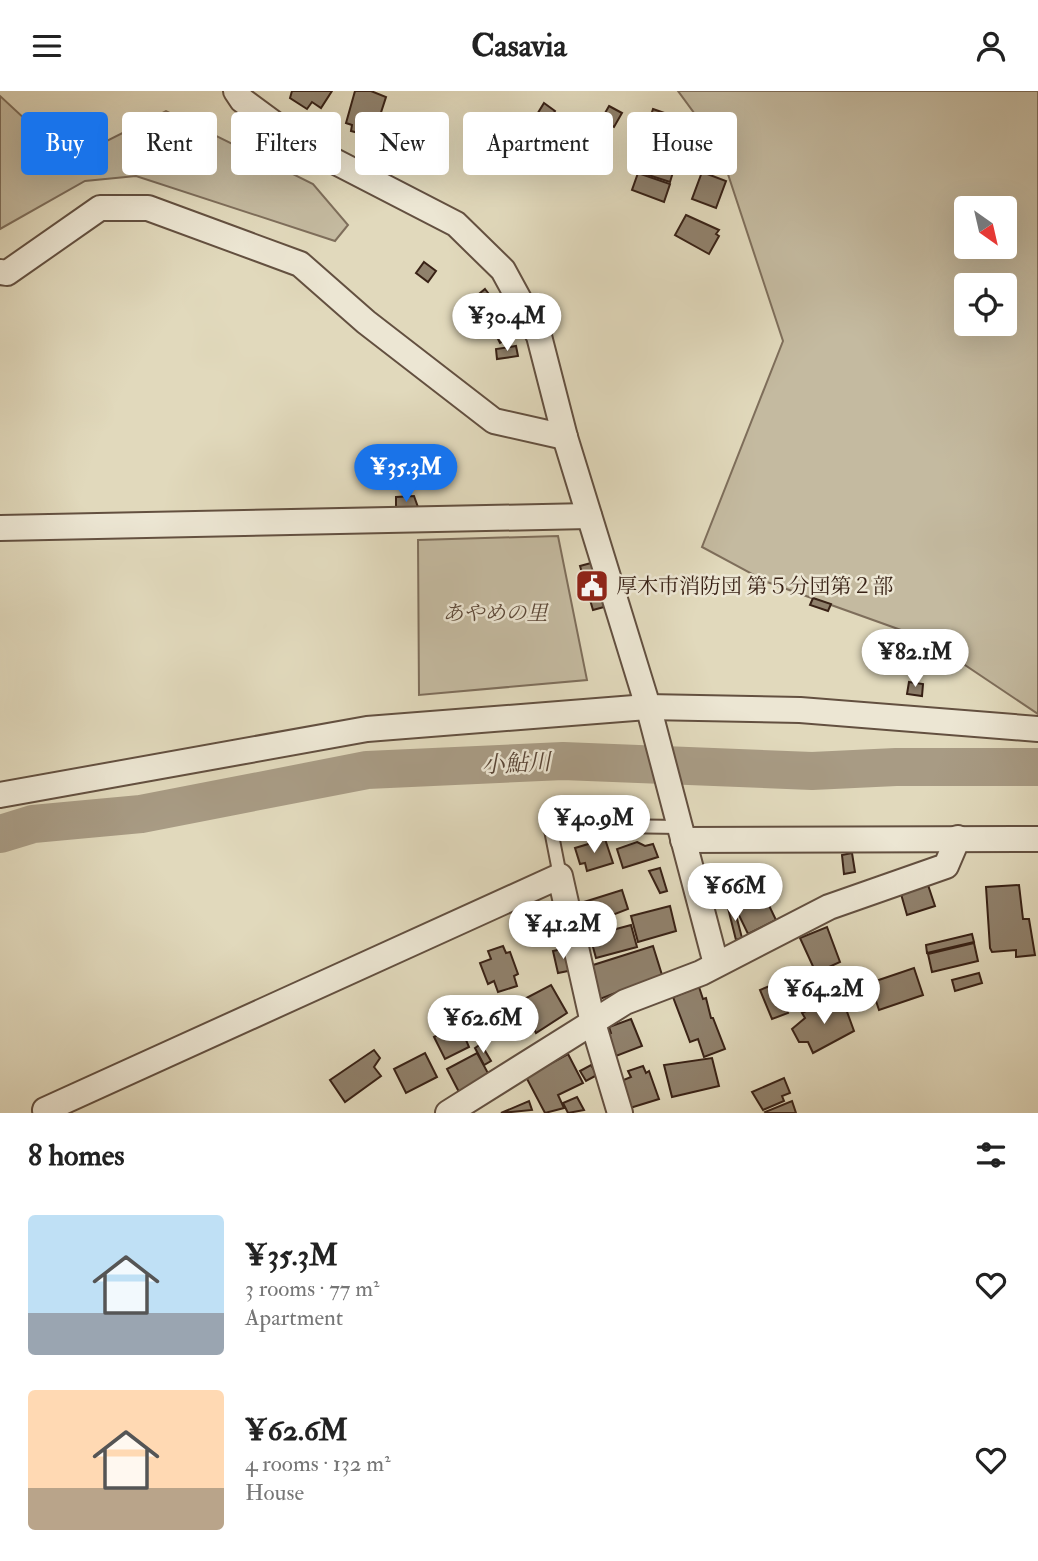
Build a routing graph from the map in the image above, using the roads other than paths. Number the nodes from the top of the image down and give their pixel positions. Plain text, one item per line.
1 (236, 91) edge
2 (0, 272) edge
3 (565, 437) junction
4 (589, 516) junction
5 (0, 528) edge
6 (648, 710) junction
7 (1038, 729) edge
8 (0, 795) edge
9 (680, 829) junction
10 (958, 838) junction
11 (1038, 839) edge
12 (561, 876) junction
13 (716, 964) junction
14 (593, 1023) junction
15 (43, 1112) edge
16 (448, 1113) edge
17 (620, 1113) edge

1 - 3 street
2 - 3 street
3 - 4 street
4 - 5 street
4 - 6 street
6 - 7 street
6 - 8 street
6 - 9 street
9 - 10 street
9 - 12 lane
9 - 13 street
10 - 11 street
10 - 13 street
12 - 14 street
12 - 15 street
13 - 14 street
14 - 16 street
14 - 17 street

